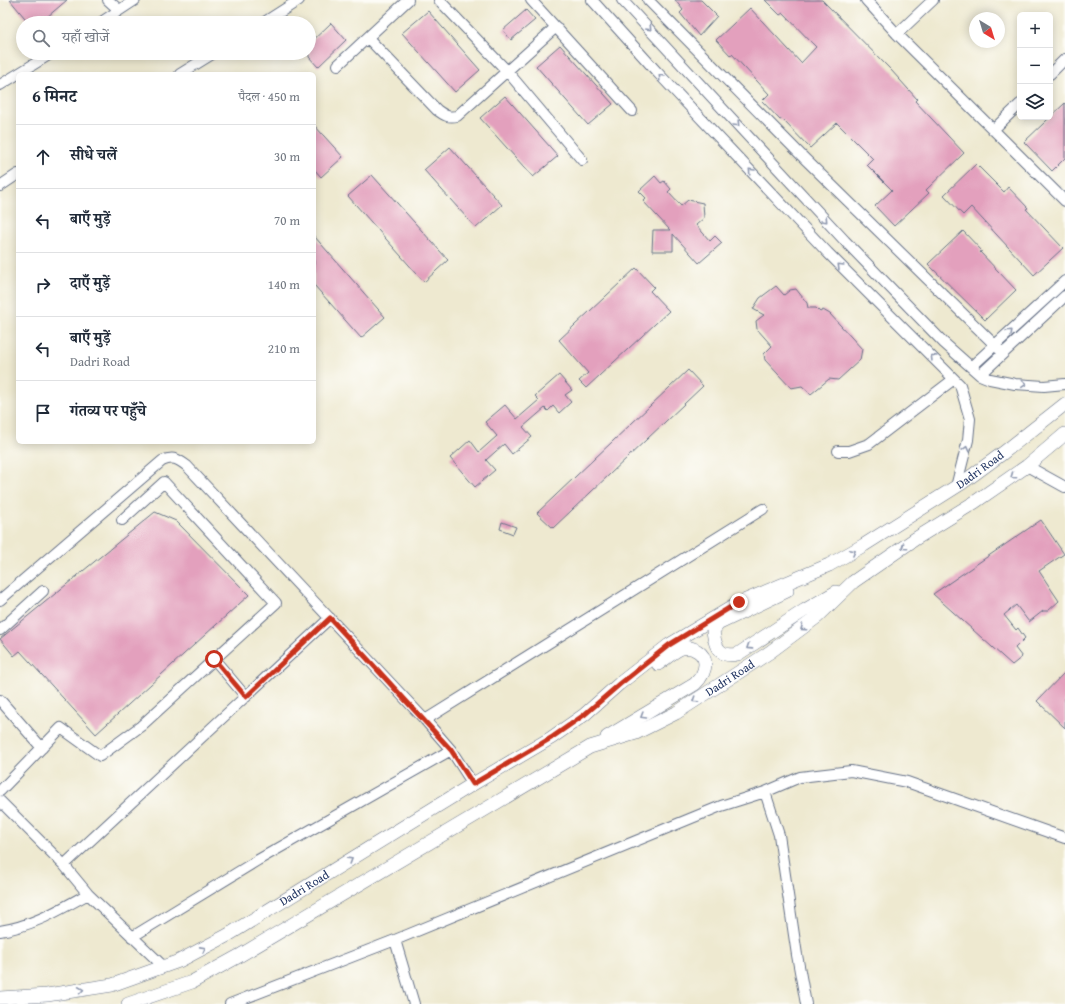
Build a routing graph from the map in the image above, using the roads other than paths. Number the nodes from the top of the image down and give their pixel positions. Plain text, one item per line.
1 (108, 0) edge
2 (135, 0) edge
3 (299, 0) edge
4 (408, 0) edge
5 (439, 0) edge
6 (531, 0) edge
7 (592, 0) edge
8 (622, 0) edge
9 (648, 0) edge
10 (866, 0) edge
11 (933, 0) edge
12 (119, 10) junction
13 (110, 16) edge
14 (273, 16) edge
15 (556, 27) junction
16 (897, 34) junction
17 (368, 38) junction
18 (1065, 59) edge
19 (41, 60) edge
20 (203, 60) edge
21 (338, 65) dead end
22 (507, 71) junction
23 (1053, 71) edge
24 (21, 72) edge
25 (183, 72) edge
26 (16, 75) edge
27 (0, 85) edge
28 (1017, 107) edge
29 (632, 111) dead end
30 (993, 130) junction
31 (582, 160) dead end
32 (16, 175) edge
33 (0, 186) edge
34 (1065, 201) edge
35 (1065, 280) edge
36 (1065, 296) edge
37 (925, 323) junction
38 (912, 336) junction
39 (995, 345) junction
40 (1003, 353) junction
41 (971, 367) junction
42 (980, 375) junction
43 (954, 379) junction
44 (1065, 384) edge
45 (1065, 404) edge
46 (1065, 434) edge
47 (838, 451) dead end
48 (1028, 466) junction
49 (956, 487) junction
50 (1065, 487) edge
51 (763, 509) dead end
52 (122, 520) dead end
53 (829, 565) junction
54 (853, 582) junction
55 (43, 591) dead end
56 (0, 600) edge
57 (330, 618) junction
58 (0, 630) edge
59 (214, 659) junction
60 (246, 697) junction
61 (0, 700) edge
62 (584, 715) junction
63 (425, 720) junction
64 (590, 747) junction
65 (42, 748) junction
66 (451, 750) junction
67 (473, 784) junction
68 (0, 791) edge
69 (765, 792) junction
70 (0, 801) edge
71 (1065, 838) edge
72 (64, 866) junction
73 (88, 894) junction
74 (0, 931) edge
75 (132, 937) junction
76 (395, 940) junction
77 (164, 967) junction
78 (0, 998) edge
79 (128, 1004) edge
80 (230, 1004) edge
81 (414, 1004) edge
82 (806, 1004) edge

1 - 12 street
2 - 12 street
3 - 14 street
4 - 17 street
5 - 22 street
6 - 15 street
38 -> 7 street
8 -> 37 street
9 - 39 street
10 - 16 street
11 - 16 street
12 - 13 street
15 - 22 street
15 - 29 street
16 - 30 street
17 - 21 street
17 - 22 street
18 - 23 street
19 - 24 street
20 - 25 street
22 - 31 street
26 - 27 street
28 - 30 street
30 - 34 street
32 - 33 street
39 -> 35 street
36 - 40 street
37 - 38 street
37 - 41 street
43 -> 38 street
39 - 40 street
39 - 41 street
40 - 42 street
41 - 42 street
42 -> 44 street
43 - 47 street
49 -> 43 street
45 - 49 main road, Dadri Road
46 - 48 main road, Dadri Road
48 - 50 street
48 -> 54 main road, Dadri Road
53 -> 49 main road, Dadri Road
51 - 63 street
52 - 59 street
54 -> 53 main road, Dadri Road
53 - 62 main road, Dadri Road
54 -> 64 main road, Dadri Road
55 - 58 street
56 - 57 street
57 - 60 street
57 - 63 street
59 - 60 street
59 - 65 street
60 - 72 street
61 - 65 street
62 -> 64 main road, Dadri Road
62 - 67 main road, Dadri Road
63 - 66 street
64 - 79 main road, Dadri Road
65 - 68 street
66 - 67 street
66 - 75 street
77 -> 67 main road, Dadri Road
69 - 71 street
69 - 76 street
69 - 82 street
70 - 72 street
72 - 73 street
73 - 74 street
73 - 75 street
75 - 77 street
76 - 80 street
76 - 81 street
78 -> 77 main road, Dadri Road

